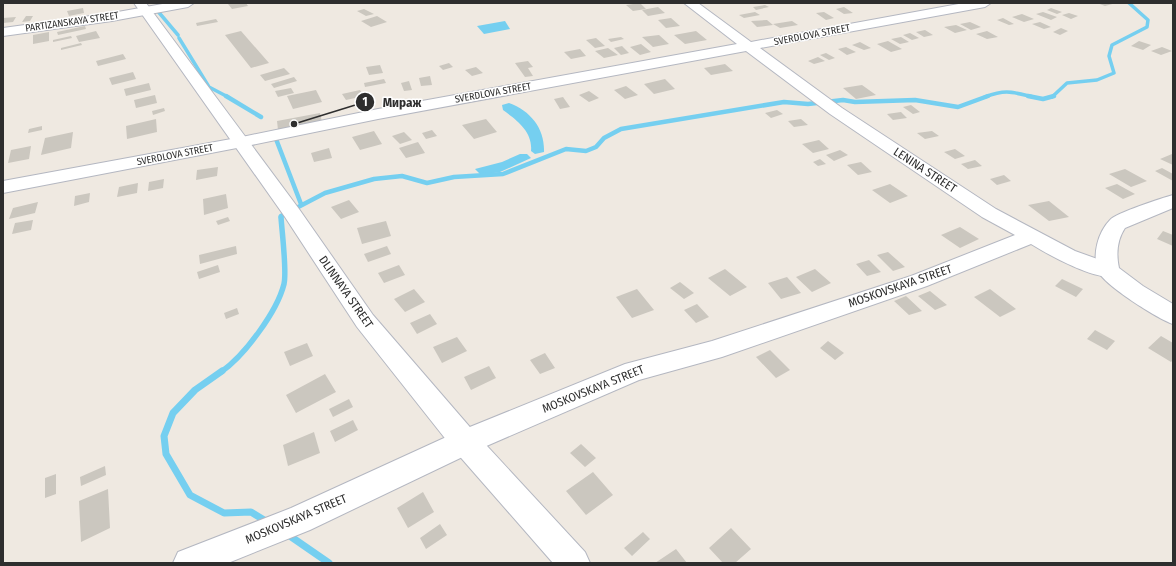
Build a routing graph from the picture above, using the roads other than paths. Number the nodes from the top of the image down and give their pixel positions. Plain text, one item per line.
1 (188, 3) edge
2 (690, 3) edge
3 (985, 3) edge
4 (143, 6) edge
5 (3, 32) edge
6 (748, 47) junction
7 (242, 142) junction
8 (3, 187) edge
9 (1173, 201) edge
10 (1030, 237) junction
11 (1109, 271) junction
12 (1173, 315) edge
13 (465, 442) junction
14 (189, 563) edge
15 (574, 563) edge

1 - 4 street, PARTIZANSKAYA STREET
2 - 6 street, LENINA STREET
3 - 6 street, SVERDLOVA STREET
4 - 5 street, PARTIZANSKAYA STREET
4 - 7 street, DLINNAYA STREET
6 - 7 street, SVERDLOVA STREET
6 - 10 street, LENINA STREET
7 - 8 street, SVERDLOVA STREET
7 - 13 street, DLINNAYA STREET
9 - 11 street
10 - 11 street, LENINA STREET
10 - 13 street, MOSKOVSKAYA STREET
11 - 12 street, LENINA STREET
13 - 14 street, MOSKOVSKAYA STREET
13 - 15 street, DLINNAYA STREET

